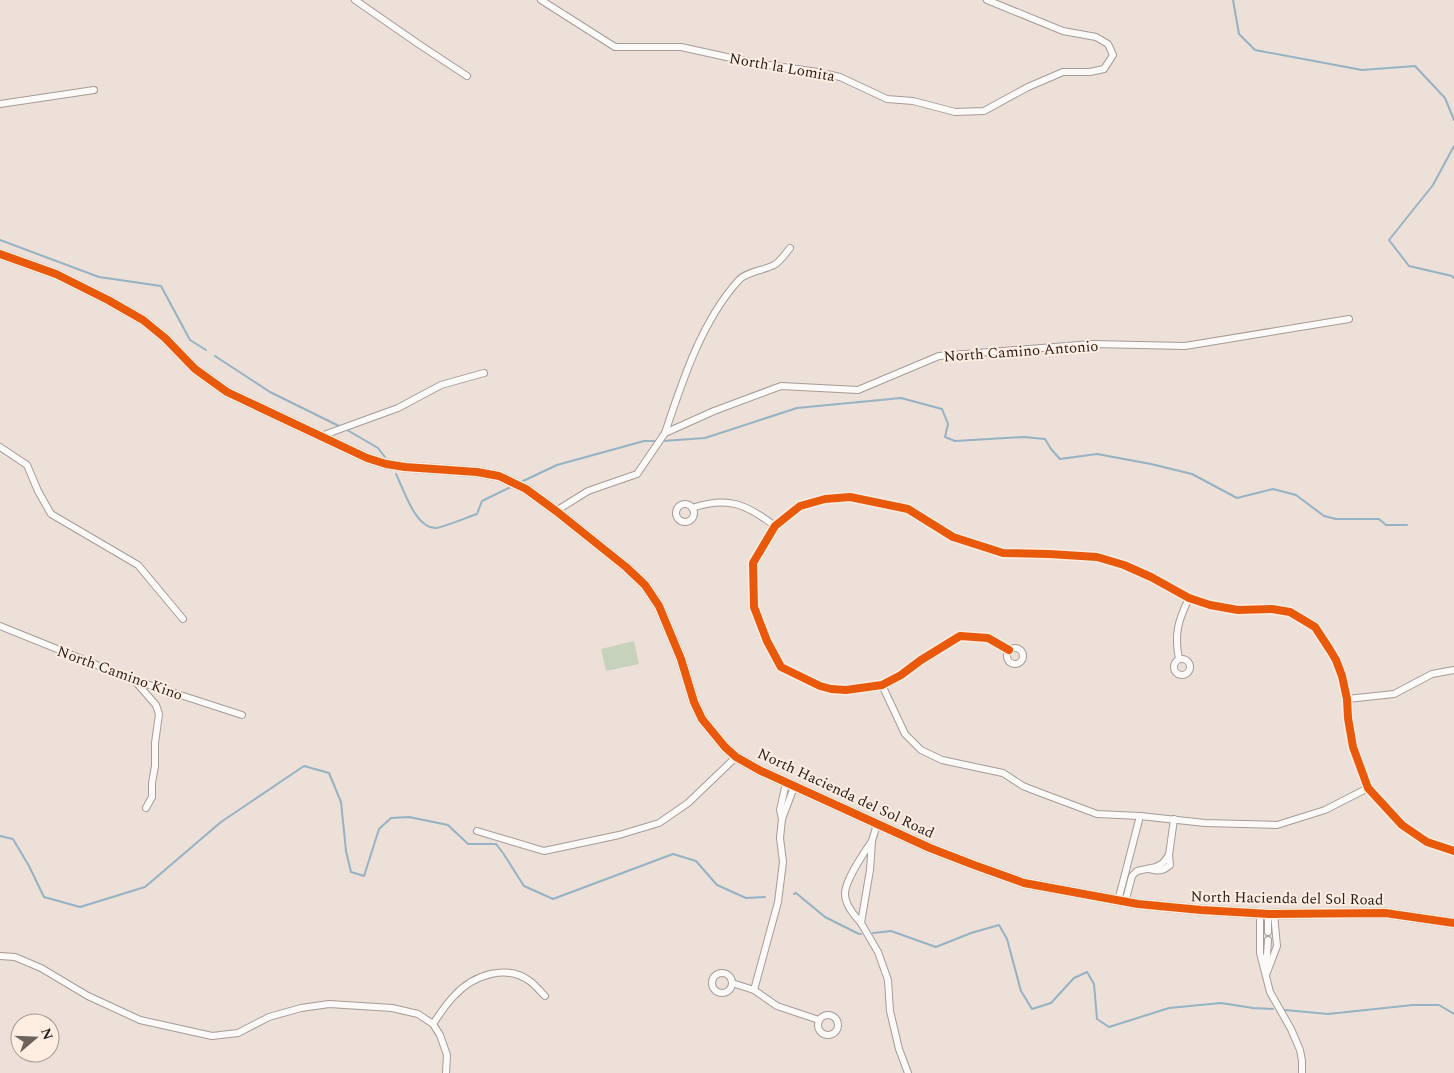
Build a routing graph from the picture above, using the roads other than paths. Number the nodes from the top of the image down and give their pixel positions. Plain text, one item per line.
1 (355, 0) edge
2 (541, 0) edge
3 (987, 0) edge
4 (467, 76) dead end
5 (94, 90) dead end
6 (0, 104) edge
7 (790, 248) dead end
8 (0, 254) edge
9 (1349, 319) dead end
10 (484, 373) dead end
11 (665, 433) junction
12 (322, 436) junction
13 (0, 448) edge
14 (692, 508) dead end
15 (556, 511) junction
16 (775, 526) junction
17 (1189, 598) junction
18 (183, 620) dead end
19 (0, 626) edge
20 (1009, 650) dead end
21 (1179, 659) dead end
22 (1454, 670) edge
23 (134, 680) junction
24 (882, 685) junction
25 (1348, 700) junction
26 (242, 716) dead end
27 (736, 757) junction
28 (790, 785) junction
29 (1368, 788) junction
30 (146, 808) dead end
31 (1140, 816) junction
32 (1174, 819) junction
33 (877, 824) junction
34 (477, 831) dead end
35 (872, 841) junction
36 (1454, 850) edge
37 (1122, 902) junction
38 (1267, 914) junction
39 (861, 923) junction
40 (1454, 923) edge
41 (1268, 932) dead end
42 (1268, 940) dead end
43 (0, 956) edge
44 (1266, 975) junction
45 (732, 983) dead end
46 (754, 990) junction
47 (545, 996) dead end
48 (819, 1020) dead end
49 (432, 1024) junction
50 (446, 1073) edge
51 (908, 1073) edge
52 (1302, 1073) edge

1 - 4 street
2 - 3 street, North la Lomita
5 - 6 street
7 - 11 street
8 - 12 street, North Hacienda del Sol Road
9 - 11 street, North Camino Antonio
10 - 12 street
11 - 15 street
12 - 15 street, North Hacienda del Sol Road
13 - 18 street
14 - 16 street
15 - 27 street, North Hacienda del Sol Road
16 - 17 street
16 - 24 street
17 - 21 street
17 - 25 street
19 - 23 street, North Camino Kino
20 - 24 street
22 - 25 street
23 - 26 street, North Camino Kino
23 - 30 street
24 - 31 street
25 - 29 street
27 - 28 street, North Hacienda del Sol Road
27 - 34 street
28 - 33 street, North Hacienda del Sol Road
28 - 46 street
29 - 32 street
29 - 36 street
31 - 32 street
31 - 37 street
32 - 37 street
33 - 35 street
33 - 37 street, North Hacienda del Sol Road
35 - 39 street
35 - 39 street
37 - 38 street, North Hacienda del Sol Road
38 - 40 street, North Hacienda del Sol Road
38 - 41 street
38 - 44 street
38 - 44 street
39 - 51 street
42 - 44 street
43 - 49 street
44 - 52 street
45 - 46 street
46 - 48 street
47 - 49 street
49 - 50 street

